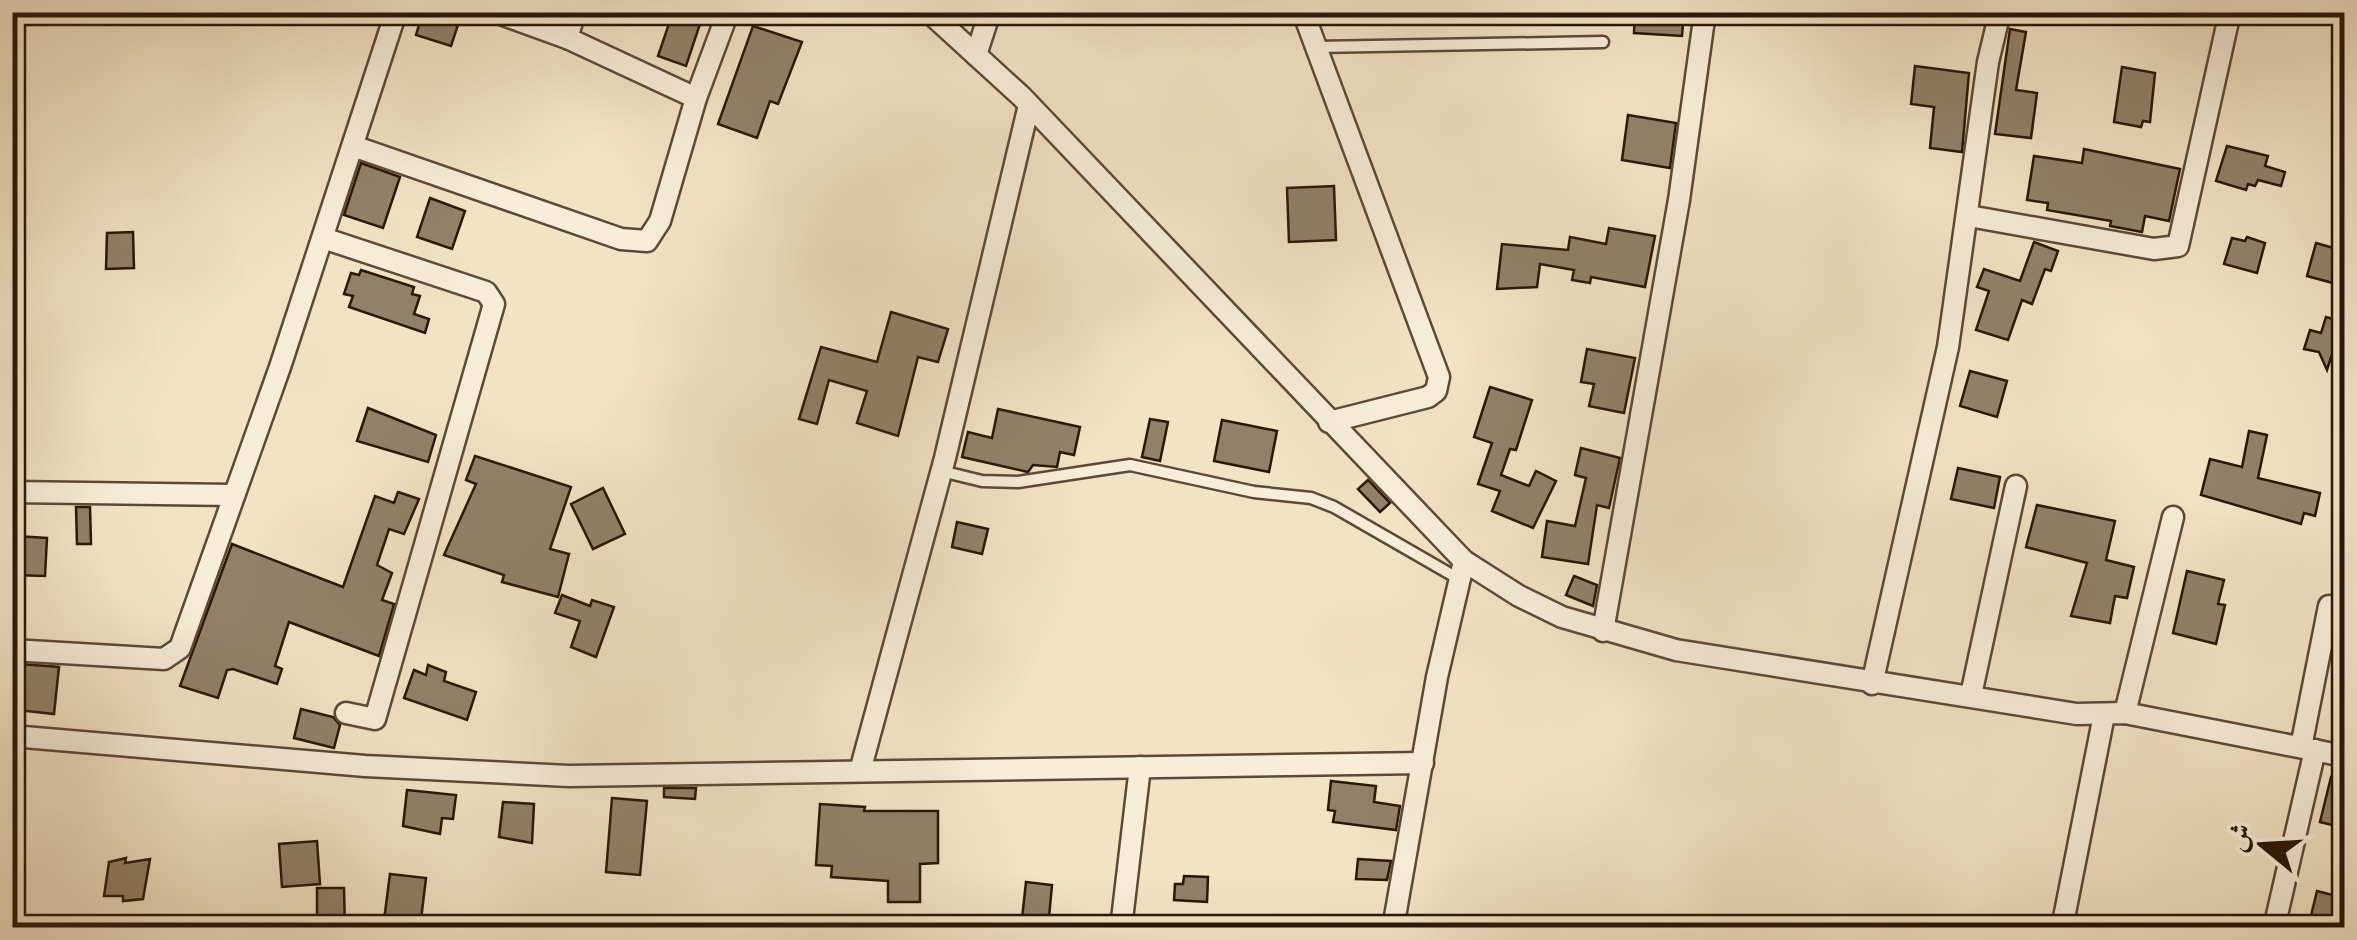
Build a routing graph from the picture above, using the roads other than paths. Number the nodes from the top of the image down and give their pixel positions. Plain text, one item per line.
1 (396, 12) edge
2 (495, 12) edge
3 (575, 12) edge
4 (728, 12) edge
5 (929, 12) edge
6 (990, 12) edge
7 (1303, 12) edge
8 (1705, 12) edge
9 (2000, 12) edge
10 (2230, 12) edge
11 (566, 38) junction
12 (1603, 42) dead end
13 (1316, 46) junction
14 (976, 55) junction
15 (696, 98) junction
16 (1028, 105) junction
17 (354, 146) junction
18 (1969, 216) junction
19 (322, 238) junction
20 (1328, 422) junction
21 (941, 471) junction
22 (2016, 486) dead end
23 (12, 492) edge
24 (232, 495) junction
25 (2174, 517) dead end
26 (1462, 570) junction
27 (2329, 606) dead end
28 (1603, 630) junction
29 (12, 650) edge
30 (1872, 684) junction
31 (1971, 695) junction
32 (346, 713) dead end
33 (2114, 714) junction
34 (12, 736) edge
35 (2308, 749) junction
36 (2344, 756) edge
37 (1423, 763) junction
38 (1140, 767) junction
39 (860, 771) junction
40 (1121, 928) edge
41 (1393, 928) edge
42 (2062, 928) edge
43 (2274, 928) edge

1 - 17 street
2 - 11 street
3 - 11 street
4 - 15 street
5 - 14 street
6 - 14 street
7 - 13 street
8 - 28 street
9 - 18 street
10 - 18 street
11 - 15 street
12 - 13 lane
13 - 20 street
14 - 16 street
15 - 17 street
16 - 20 street
16 - 21 street
17 - 19 street
18 - 30 street
19 - 24 street
19 - 32 street
20 - 26 street
21 - 26 lane
21 - 39 street
22 - 31 street
23 - 24 street
24 - 29 street
25 - 33 street
26 - 28 street
26 - 37 street
27 - 35 street
28 - 30 street
30 - 31 street
31 - 33 street
33 - 35 street
33 - 42 street
34 - 39 street
35 - 36 street
35 - 43 street
37 - 38 street
37 - 41 street
38 - 39 street
38 - 40 street

